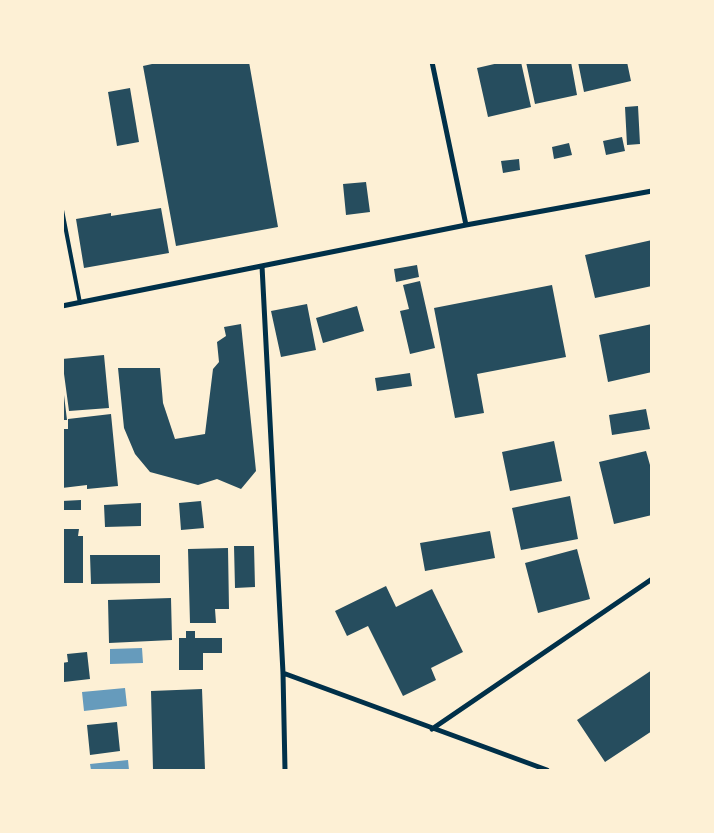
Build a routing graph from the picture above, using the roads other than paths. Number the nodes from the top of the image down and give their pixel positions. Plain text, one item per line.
1 (432, 62) edge
2 (652, 191) edge
3 (62, 210) edge
4 (466, 225) junction
5 (262, 266) junction
6 (80, 303) junction
7 (62, 306) edge
8 (652, 580) edge
9 (283, 673) junction
10 (432, 729) junction
11 (285, 770) edge
12 (547, 770) edge

1 - 4 street
2 - 4 street
3 - 6 lane
4 - 5 street
5 - 6 street
5 - 9 street
6 - 7 street
8 - 10 street
9 - 10 street
9 - 11 street
10 - 12 street

